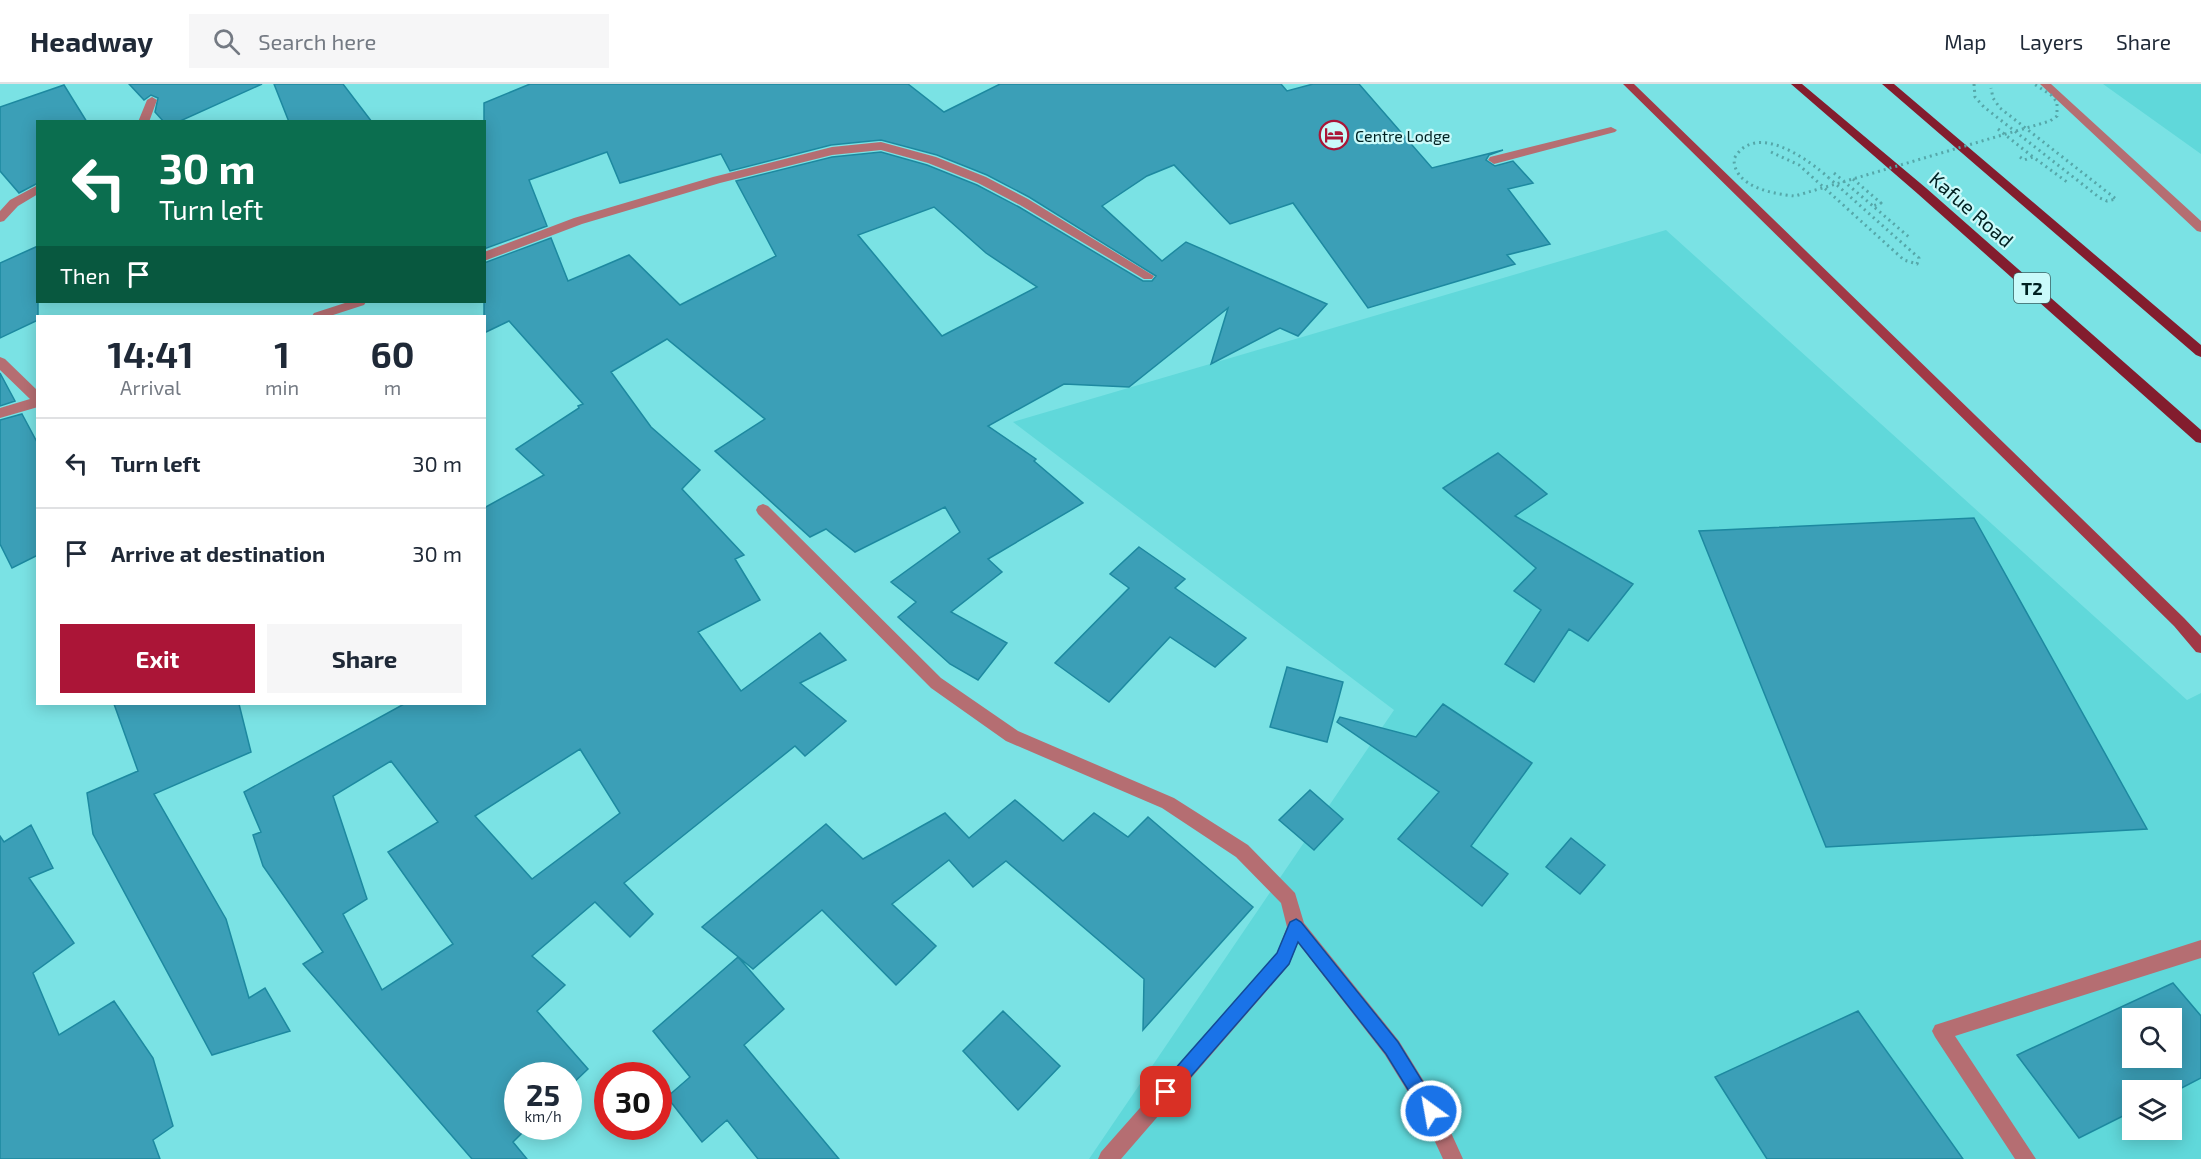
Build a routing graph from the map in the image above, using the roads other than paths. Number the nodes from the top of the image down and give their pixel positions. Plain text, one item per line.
1 (1628, 84) edge
2 (1796, 84) edge
3 (1887, 84) edge
4 (2045, 84) edge
5 (152, 100) dead end
6 (145, 120) edge
7 (1611, 130) dead end
8 (1494, 160) dead end
9 (36, 190) edge
10 (0, 218) edge
11 (2201, 228) edge
12 (486, 256) edge
13 (1148, 276) dead end
14 (357, 303) edge
15 (321, 315) edge
16 (2201, 352) edge
17 (0, 362) edge
18 (36, 398) edge
19 (36, 401) edge
20 (0, 413) edge
21 (2201, 438) edge
22 (763, 510) dead end
23 (2201, 647) edge
24 (1296, 927) junction
25 (2201, 949) edge
26 (1108, 1159) edge
27 (1453, 1159) edge
28 (2026, 1159) edge

1 - 23 street
2 - 21 main road, Kafue Road / T2
3 - 16 main road, Kafue Road
4 - 11 street
5 - 6 street
7 - 8 street
9 - 10 street
12 - 13 street
14 - 15 street
17 - 18 street
19 - 20 street
22 - 24 street
24 - 26 street
24 - 27 street
25 - 28 street

